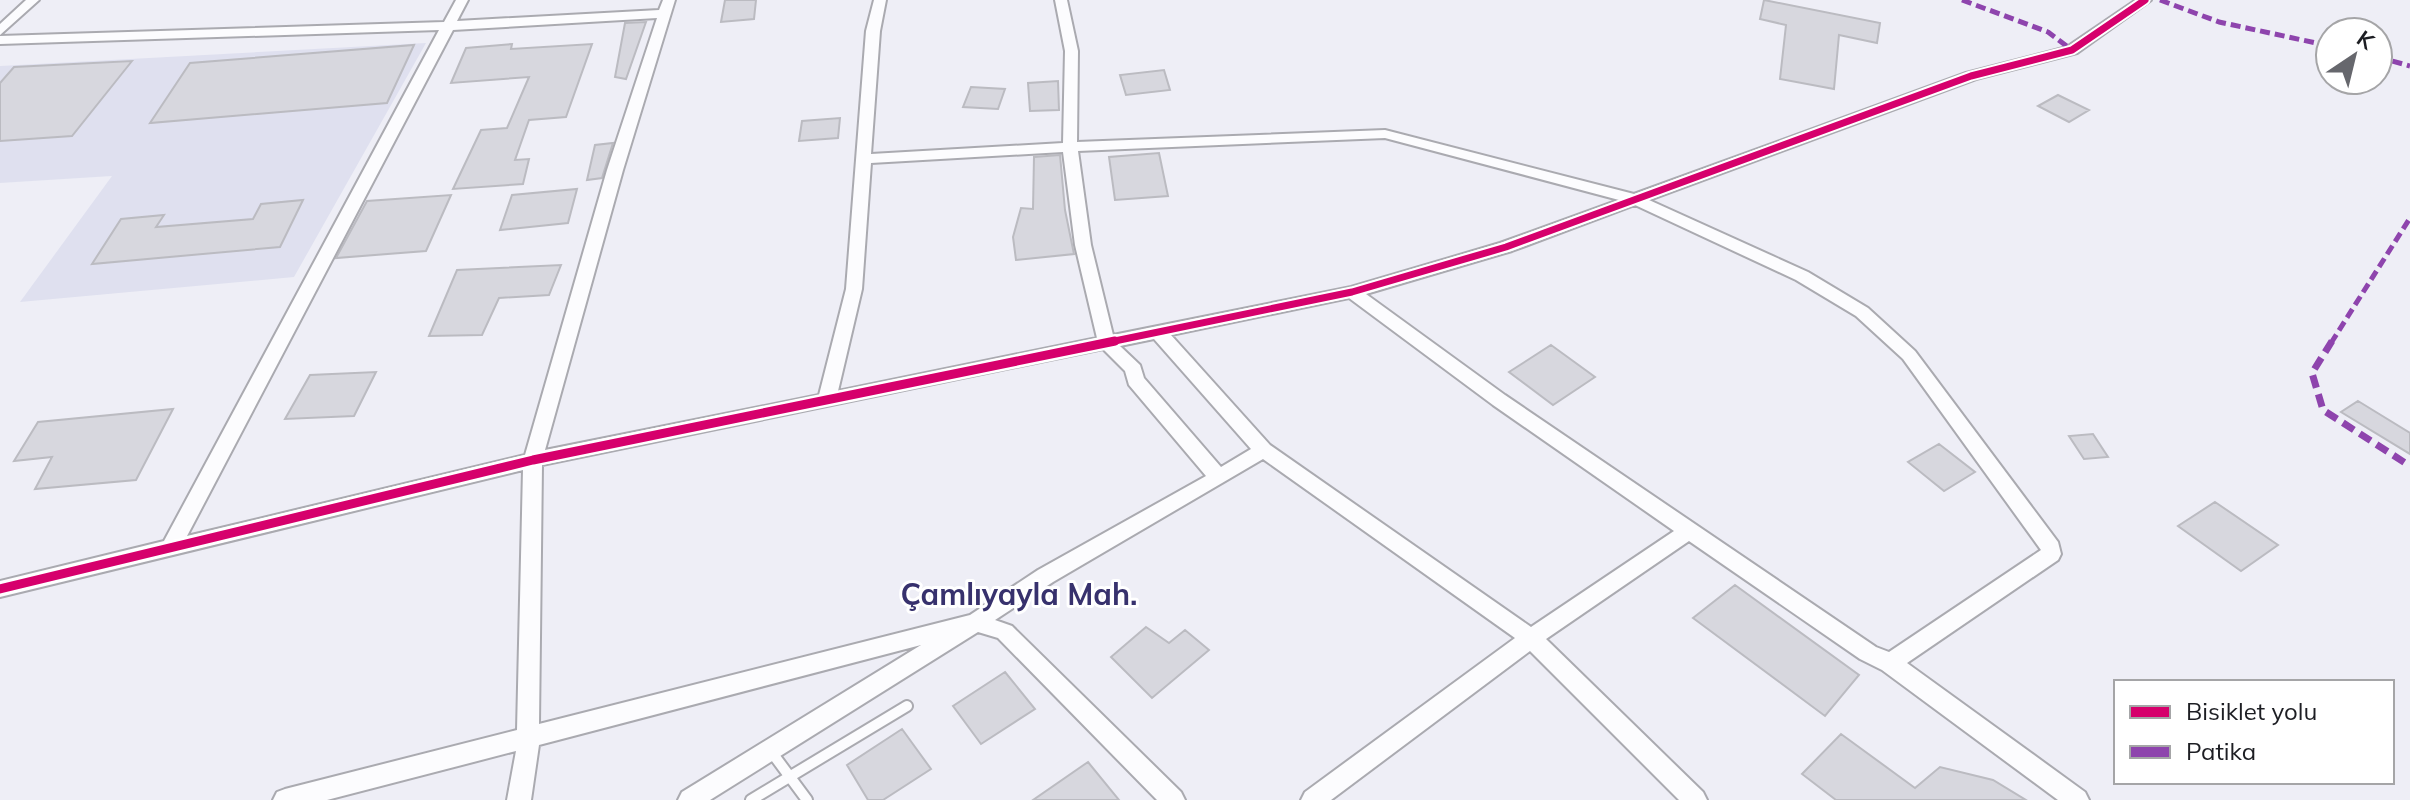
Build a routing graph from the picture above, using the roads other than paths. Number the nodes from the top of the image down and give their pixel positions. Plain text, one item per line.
1 (33, 0) edge
2 (462, 0) edge
3 (880, 0) edge
4 (1061, 0) edge
5 (2145, 0) edge
6 (666, 7) edge
7 (445, 26) junction
8 (0, 31) edge
9 (0, 40) edge
10 (1070, 147) junction
11 (863, 159) junction
12 (1637, 200) junction
13 (1352, 292) junction
14 (1157, 331) junction
15 (1106, 342) junction
16 (827, 400) junction
17 (1263, 450) junction
18 (533, 460) junction
19 (1219, 478) junction
20 (1689, 531) junction
21 (171, 547) junction
22 (0, 589) edge
23 (976, 622) junction
24 (1531, 638) junction
25 (1890, 663) junction
26 (907, 706) dead end
27 (528, 736) junction
28 (770, 750) junction
29 (789, 776) junction
30 (285, 800) edge
31 (519, 800) edge
32 (690, 800) edge
33 (751, 800) edge
34 (807, 800) edge
35 (1173, 800) edge
36 (1313, 800) edge
37 (1695, 800) edge
38 (2077, 800) edge

1 - 8 street
2 - 7 street
3 - 11 street
4 - 10 street
5 - 12 street
6 - 7 street
6 - 18 street
7 - 9 street
7 - 21 street
10 - 11 street
10 - 12 street
10 - 15 street
11 - 16 street
12 - 13 street
12 - 25 street
13 - 14 street
13 - 20 street
14 - 15 street
14 - 17 street
15 - 16 street
15 - 19 street
16 - 18 street
17 - 19 street
17 - 24 street
18 - 21 street
18 - 27 street
19 - 23 street
20 - 24 street
20 - 25 street
21 - 22 street
23 - 27 street
23 - 28 street
23 - 35 street
24 - 36 street
24 - 37 street
25 - 38 street
26 - 29 lane
27 - 30 street
27 - 31 street
28 - 29 lane
28 - 32 street
29 - 33 lane
29 - 34 lane

